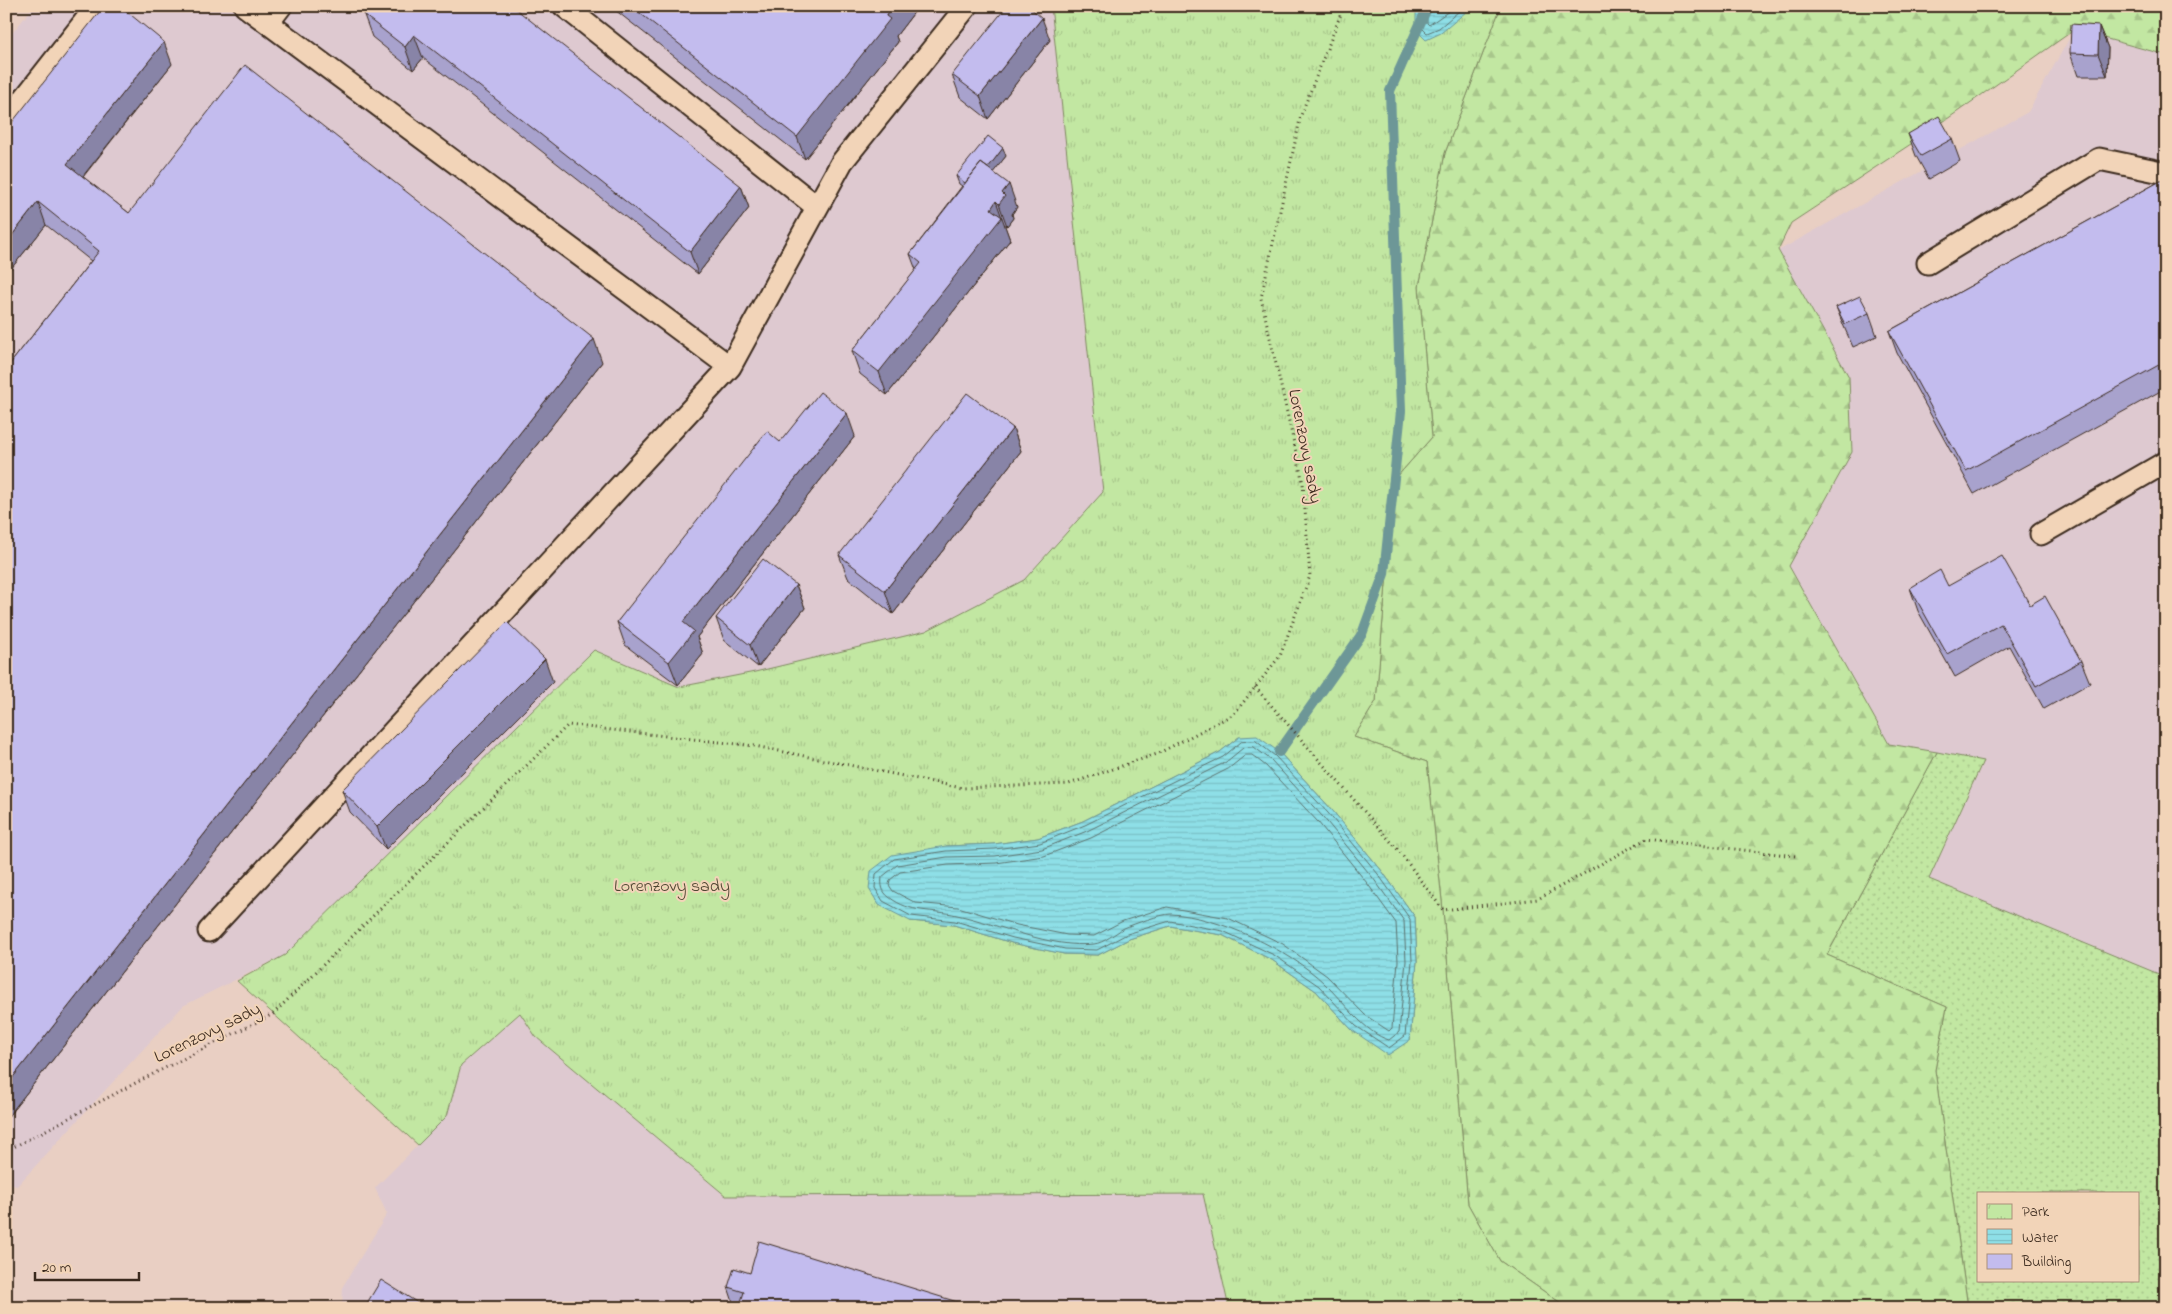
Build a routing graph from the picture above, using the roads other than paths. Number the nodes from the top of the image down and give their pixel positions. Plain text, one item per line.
1 (97, 6) edge
2 (244, 6) edge
3 (564, 6) edge
4 (967, 6) edge
5 (275, 14) edge
6 (6, 122) edge
7 (2166, 173) edge
8 (817, 207) junction
9 (1928, 263) dead end
10 (730, 367) junction
11 (2166, 462) edge
12 (2041, 534) dead end
13 (209, 931) dead end

1 - 6 lane
2 - 5 lane
3 - 8 lane
4 - 8 lane
5 - 10 lane
7 - 9 lane
8 - 10 lane
10 - 13 lane
11 - 12 lane

